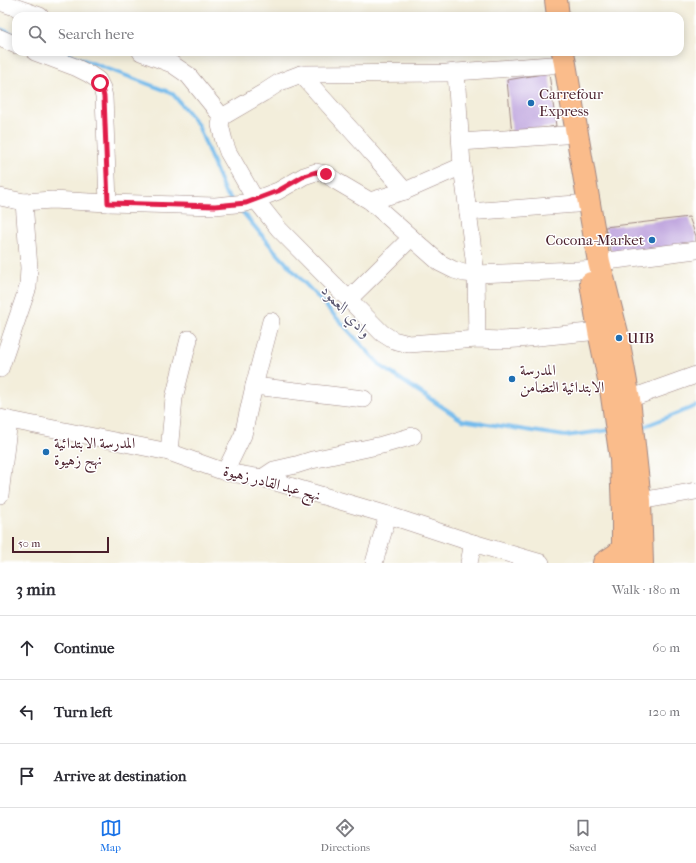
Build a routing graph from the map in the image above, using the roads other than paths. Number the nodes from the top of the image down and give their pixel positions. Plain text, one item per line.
1 (1, 0) edge
2 (543, 0) edge
3 (556, 0) edge
4 (29, 12) edge
5 (544, 12) edge
6 (558, 12) edge
7 (0, 38) edge
8 (12, 43) edge
9 (46, 56) edge
10 (151, 56) edge
11 (554, 56) edge
12 (456, 72) junction
13 (301, 74) junction
14 (222, 117) junction
15 (564, 135) junction
16 (461, 142) junction
17 (462, 166) junction
18 (405, 191) junction
19 (0, 197) edge
20 (251, 201) junction
21 (370, 201) junction
22 (24, 202) junction
23 (108, 203) junction
24 (576, 204) junction
25 (468, 212) junction
26 (411, 238) junction
27 (696, 250) edge
28 (596, 267) junction
29 (476, 274) junction
30 (349, 299) junction
31 (271, 321) dead end
32 (599, 331) junction
33 (189, 339) dead end
34 (477, 339) junction
35 (0, 369) edge
36 (696, 375) edge
37 (254, 386) junction
38 (364, 399) dead end
39 (621, 399) junction
40 (5, 419) edge
41 (413, 436) dead end
42 (169, 452) junction
43 (628, 457) junction
44 (225, 472) junction
45 (262, 478) junction
46 (696, 491) edge
47 (0, 495) edge
48 (640, 501) junction
49 (388, 515) junction
50 (473, 543) junction
51 (623, 555) edge
52 (374, 563) edge
53 (468, 563) edge
54 (541, 563) edge
55 (604, 563) edge
56 (642, 563) edge

1 - 4 street
2 - 5 highway
3 - 6 highway
7 - 8 street
9 - 23 street
10 - 14 street
11 - 12 street
11 - 15 highway
11 - 28 highway
12 - 13 street
12 - 16 street
13 - 14 street
13 - 18 street
14 - 20 street
15 - 16 street
15 - 24 highway
16 - 17 street
17 - 18 street
17 - 25 street
18 - 21 street
19 - 22 street
20 - 21 street
20 - 23 street
20 - 30 street
21 - 26 street
22 - 23 street
22 - 35 street
24 - 25 street
24 - 28 highway
25 - 29 street
26 - 29 street
26 - 30 street
27 - 28 street
28 - 29 street
28 - 32 highway
28 - 39 highway
29 - 34 street
30 - 34 street
31 - 37 street
32 - 34 street
32 - 39 highway
33 - 42 street
36 - 39 street
37 - 38 street
37 - 44 street
39 - 43 highway
40 - 42 street, نهج عبد القادر زهيوة
40 - 47 street
41 - 45 street
42 - 44 street, نهج عبد القادر زهيوة
43 - 48 highway
43 - 51 highway
44 - 45 street, نهج عبد القادر زهيوة
45 - 49 street, نهج عبد القادر زهيوة
46 - 48 street
48 - 56 highway
49 - 50 street, نهج عبد القادر زهيوة
49 - 52 street
50 - 53 street
50 - 54 street, نهج عبد القادر زهيوة
51 - 55 highway

